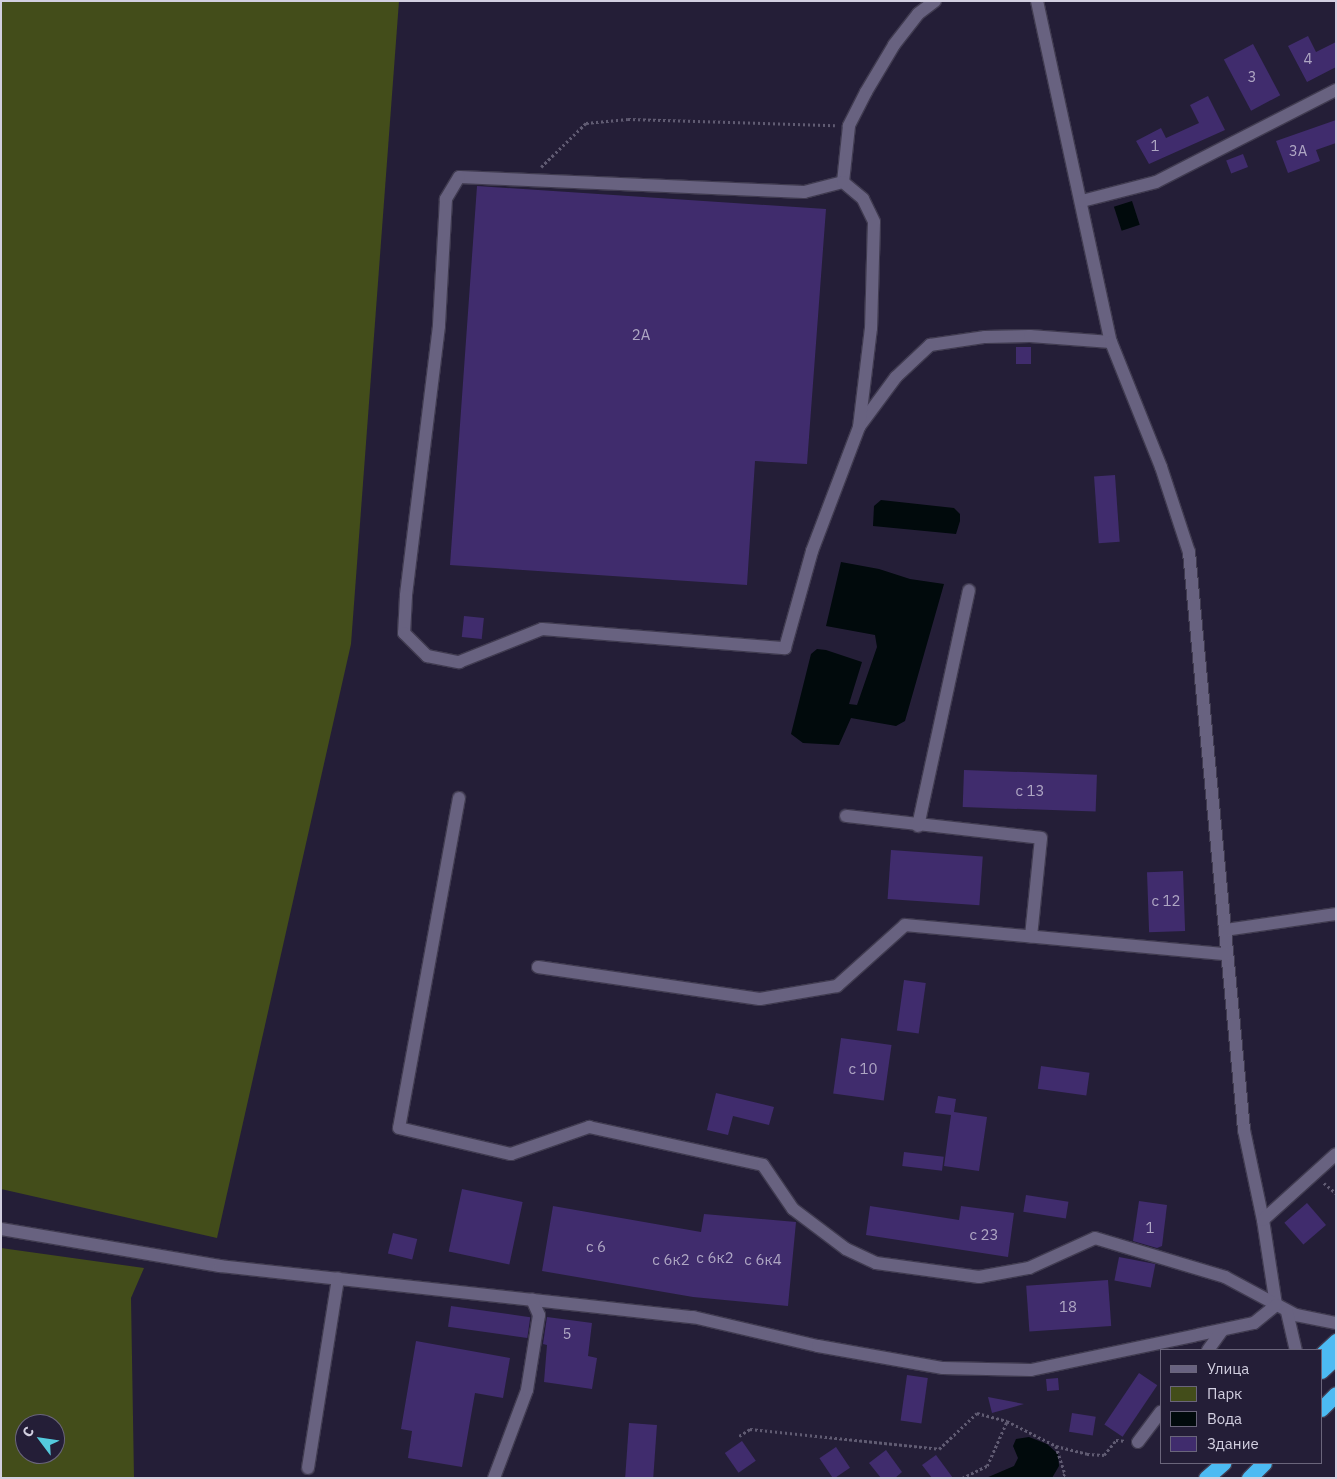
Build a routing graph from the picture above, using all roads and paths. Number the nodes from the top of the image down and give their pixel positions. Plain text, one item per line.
1 (935, 1) edge
2 (1037, 1) edge
3 (1336, 90) edge
4 (849, 126) junction
5 (529, 181) junction
6 (843, 182) junction
7 (1082, 201) junction
8 (1111, 342) junction
9 (859, 428) junction
10 (969, 590) dead end
11 (459, 798) dead end
12 (846, 816) dead end
13 (918, 826) junction
14 (1336, 914) edge
15 (1225, 930) junction
16 (1031, 936) junction
17 (1226, 954) junction
18 (538, 967) dead end
19 (1336, 1154) edge
20 (1263, 1220) junction
21 (1, 1229) edge
22 (338, 1278) junction
23 (532, 1299) junction
24 (1276, 1304) junction
25 (1287, 1312) junction
26 (1336, 1324) edge
27 (1222, 1331) junction
28 (1336, 1341) edge
29 (1209, 1349) edge
30 (1296, 1349) edge
31 (1322, 1354) edge
32 (1336, 1357) edge
33 (1322, 1370) edge
34 (1336, 1394) edge
35 (1322, 1408) edge
36 (1160, 1413) edge
37 (1007, 1421) junction
38 (739, 1436) dead end
39 (1138, 1442) joint
40 (1056, 1446) junction
41 (1210, 1464) edge
42 (1222, 1464) edge
43 (1263, 1464) edge
44 (308, 1468) dead end
45 (494, 1478) edge
46 (962, 1478) edge
47 (1062, 1478) edge
48 (1199, 1478) edge
49 (1206, 1478) edge
50 (1249, 1478) edge

1 - 4 street
2 - 7 street
3 - 7 street
4 - 5 path
4 - 6 street
5 - 6 street
5 - 9 street
6 - 9 street
7 - 8 street
8 - 9 street
8 - 15 street
10 - 13 street
11 - 24 street
12 - 13 street
13 - 16 street
14 - 15 street
15 - 17 street
16 - 17 street
16 - 18 street
17 - 20 street
19 - 20 street
20 - 24 street
21 - 22 street
22 - 23 street
22 - 44 street
23 - 27 street
23 - 45 street
24 - 25 street
24 - 27 street
25 - 26 street
25 - 30 street
27 - 29 street
28 - 31 highway
32 - 33 highway
34 - 35 highway
36 - 39 street
37 - 38 path
37 - 40 path
37 - 46 path
39 - 40 path
40 - 47 path
41 - 48 highway
42 - 49 highway
43 - 50 highway

